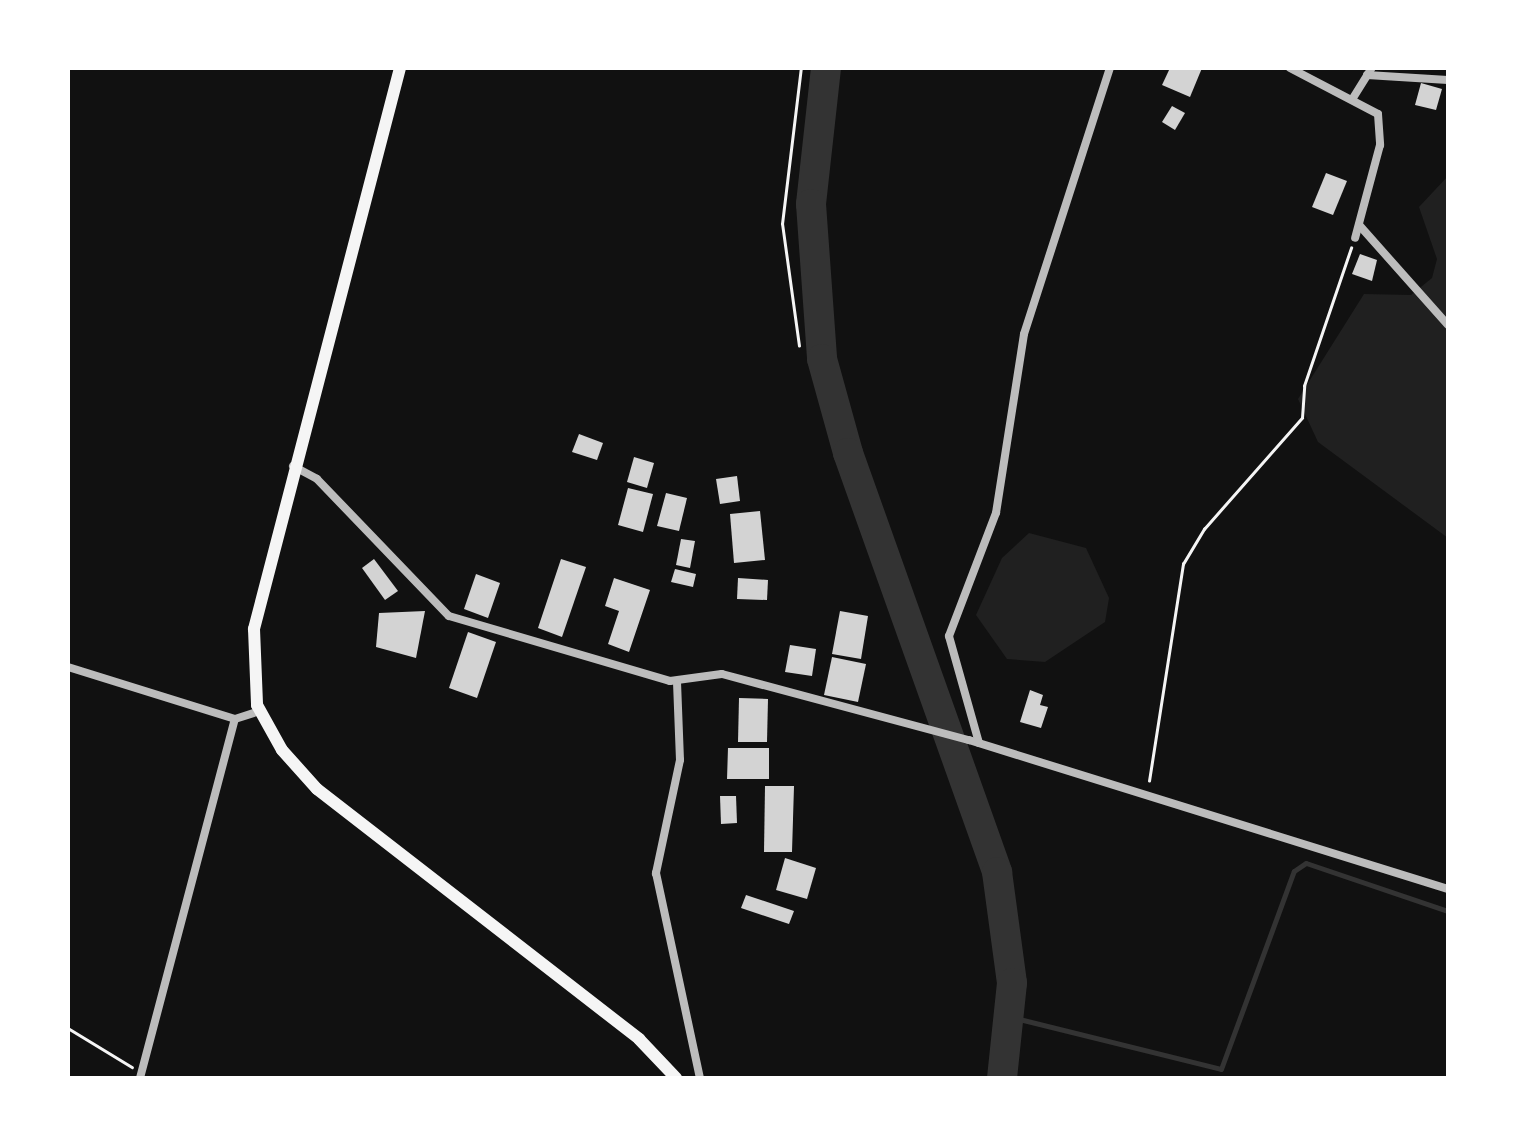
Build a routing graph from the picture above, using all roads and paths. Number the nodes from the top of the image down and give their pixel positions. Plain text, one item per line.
1 (400, 68) edge
2 (801, 68) edge
3 (1110, 68) edge
4 (1290, 68) edge
5 (1369, 72) edge
6 (1448, 80) edge
7 (1354, 98) junction
8 (1360, 226) junction
9 (1355, 238) joint
10 (1448, 325) edge
11 (799, 346) dead end
12 (292, 466) junction
13 (68, 667) edge
14 (678, 682) junction
15 (260, 711) junction
16 (235, 718) junction
17 (974, 742) junction
18 (1148, 793) junction
19 (1448, 890) edge
20 (68, 1028) edge
21 (141, 1076) edge
22 (676, 1078) edge
23 (700, 1078) edge

1 - 12 main road
2 - 11 path
3 - 17 street
4 - 7 street
5 - 6 street
5 - 7 street
7 - 8 street
8 - 9 street
8 - 10 street
9 - 18 path
12 - 14 street
12 - 15 main road
13 - 16 street
14 - 17 street
14 - 23 street
15 - 16 street
15 - 22 main road
16 - 21 street
17 - 18 street
18 - 19 street
20 - 21 path

